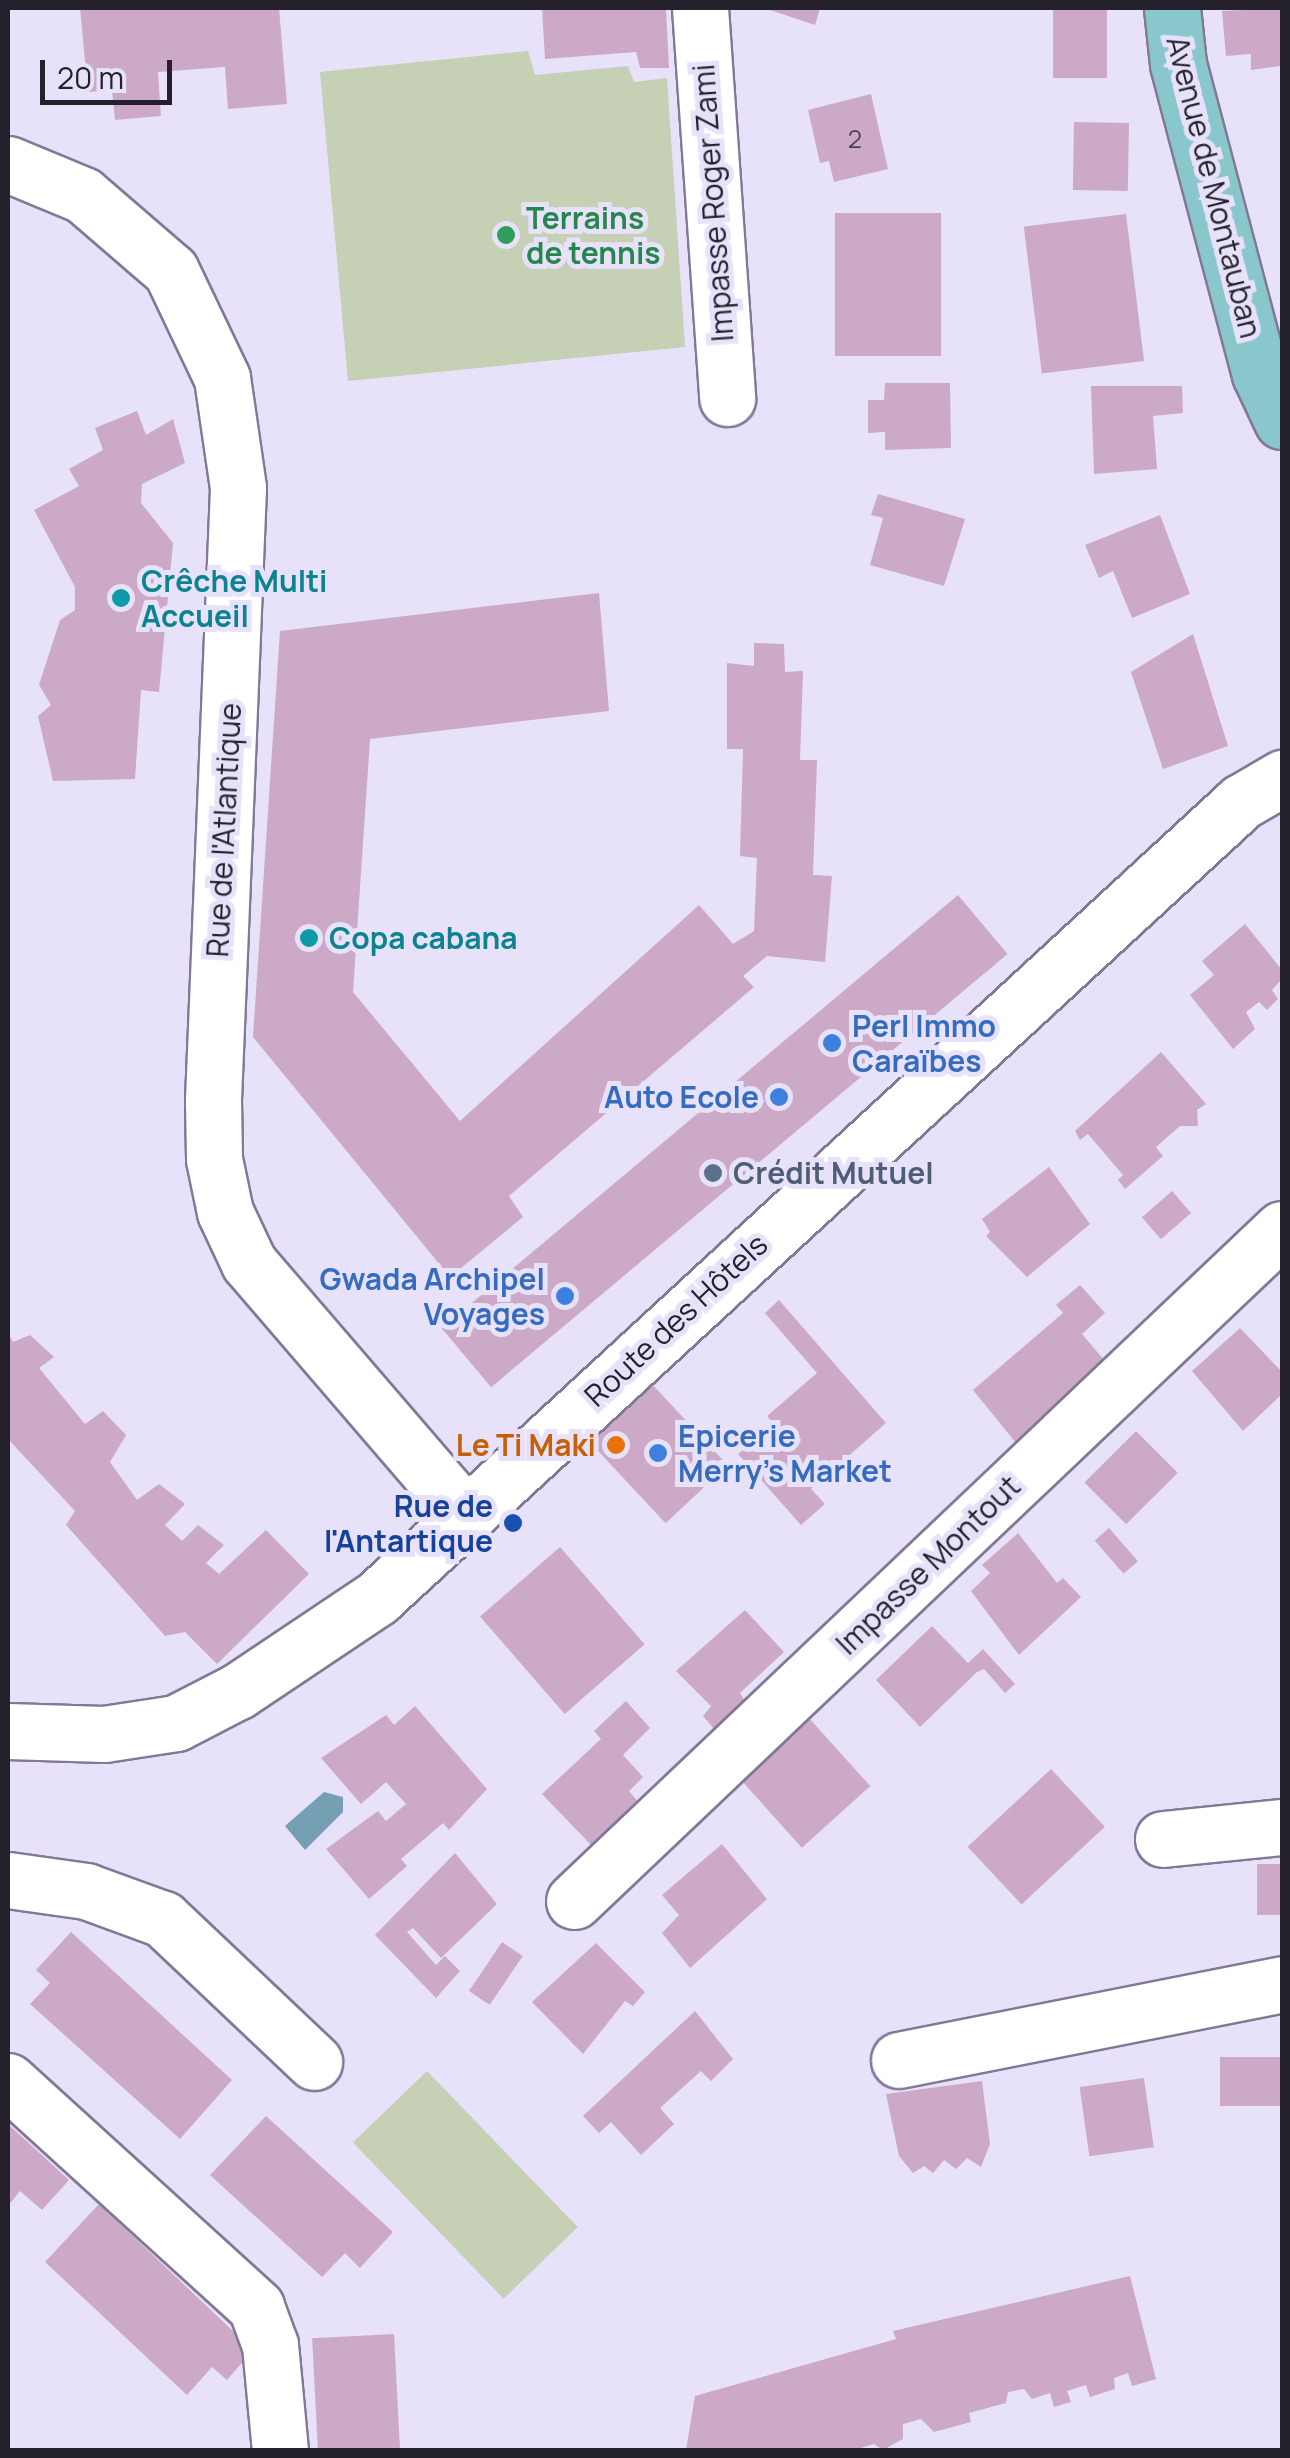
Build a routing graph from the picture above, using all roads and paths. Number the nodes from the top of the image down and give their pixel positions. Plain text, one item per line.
1 (700, 8) edge
2 (1172, 8) edge
3 (8, 164) edge
4 (727, 398) dead end
5 (1282, 421) edge
6 (1282, 778) edge
7 (1282, 1229) edge
8 (465, 1514) junction
9 (8, 1731) edge
10 (1282, 1826) edge
11 (1163, 1839) dead end
12 (8, 1880) edge
13 (574, 1901) dead end
14 (1282, 1984) edge
15 (899, 2060) dead end
16 (314, 2062) dead end
17 (8, 2081) edge
18 (280, 2450) edge

1 - 4 street, Impasse Roger Zami
2 - 5 main road, Avenue de Montauban
3 - 8 street, Rue de l'Atlantique
6 - 8 street, Route des Hôtels
7 - 13 street, Impasse Montout
8 - 9 street, Route des Hôtels
10 - 11 street
12 - 16 street
14 - 15 street
17 - 18 street

